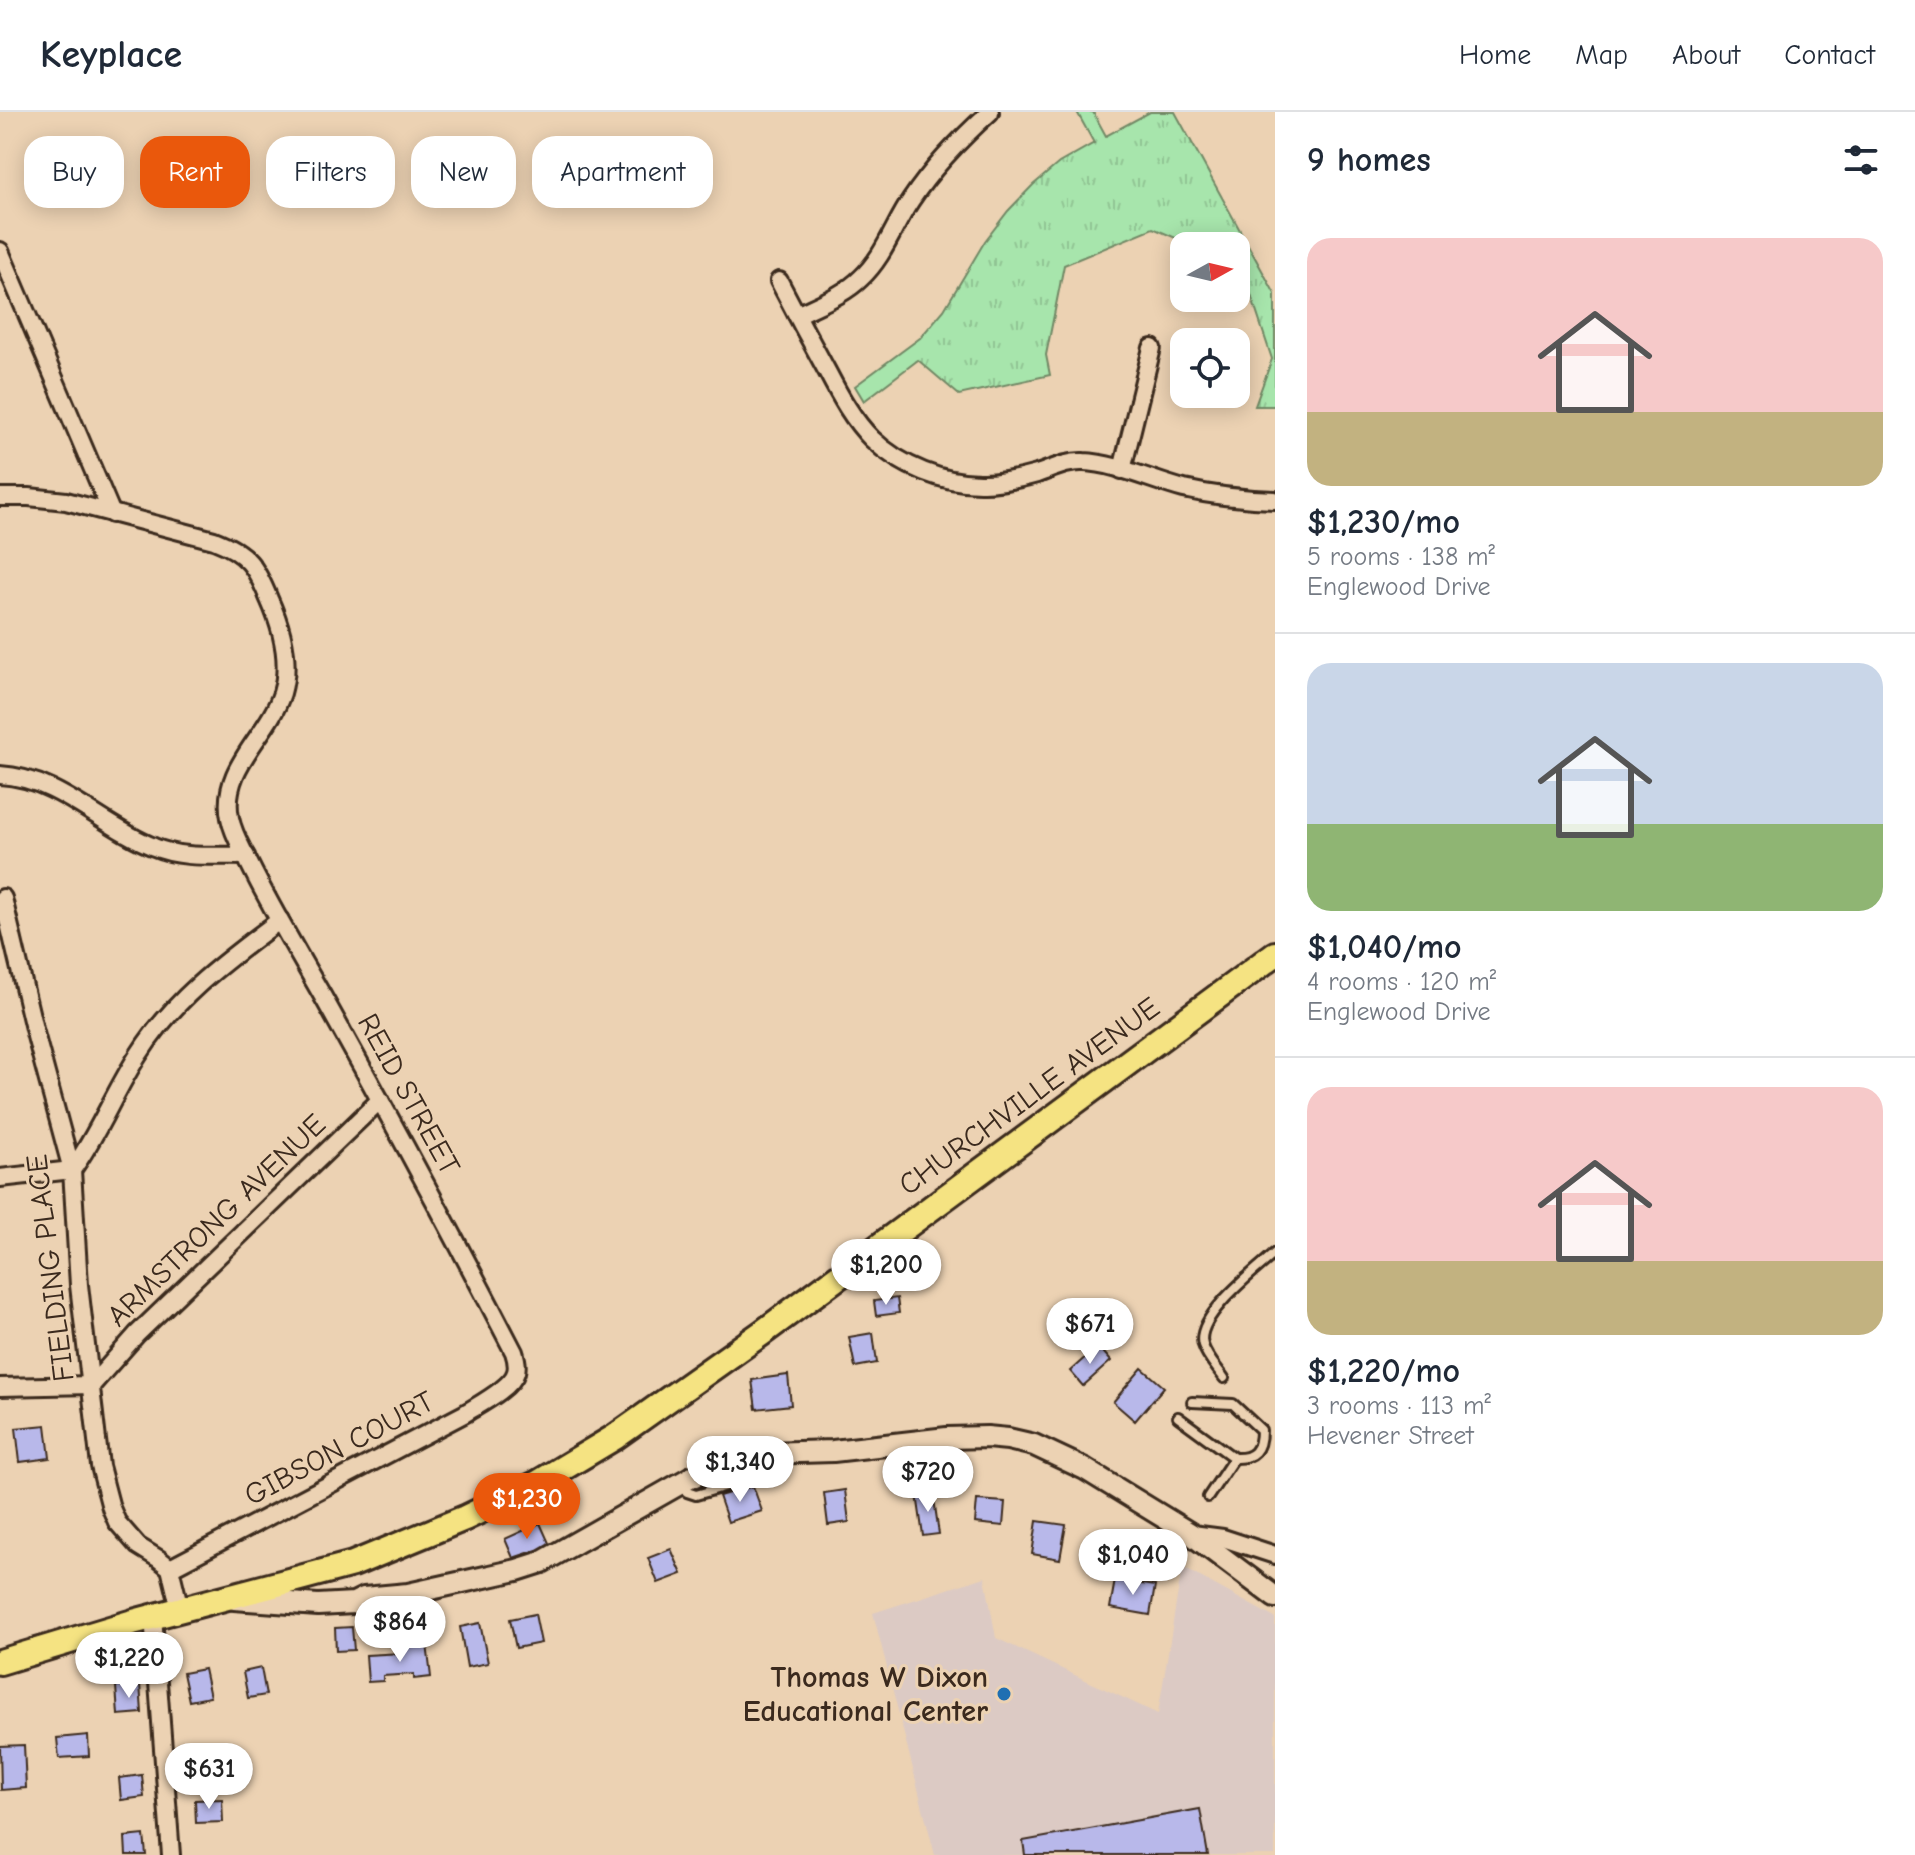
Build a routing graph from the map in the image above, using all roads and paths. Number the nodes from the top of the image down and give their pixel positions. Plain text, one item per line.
1 (990, 112) edge
2 (0, 251) edge
3 (779, 281) dead end
4 (797, 315) junction
5 (1152, 348) dead end
6 (1122, 470) junction
7 (0, 497) edge
8 (1275, 500) edge
9 (112, 514) junction
10 (0, 775) edge
11 (246, 856) junction
12 (3, 898) dead end
13 (280, 920) junction
14 (1275, 954) edge
15 (380, 1100) junction
16 (72, 1170) junction
17 (0, 1178) edge
18 (1275, 1253) edge
19 (517, 1362) joint
20 (1224, 1378) dead end
21 (92, 1385) junction
22 (0, 1387) edge
23 (1192, 1402) dead end
24 (1178, 1417) dead end
25 (1234, 1458) junction
26 (1208, 1497) dead end
27 (1191, 1534) junction
28 (1275, 1555) edge
29 (353, 1564) junction
30 (170, 1568) junction
31 (1275, 1597) edge
32 (226, 1598) junction
33 (364, 1598) junction
34 (180, 1609) junction
35 (153, 1616) junction
36 (0, 1662) edge
37 (171, 1855) edge

1 - 4 street
2 - 9 street
3 - 4 street
4 - 6 street
5 - 6 street
6 - 8 street
7 - 9 street, REID STREET
9 - 11 street, REID STREET
10 - 11 street
11 - 13 street, REID STREET
12 - 16 street, FIELDING PLACE
13 - 15 street, REID STREET
13 - 16 street
14 - 29 main road, CHURCHVILLE AVENUE
15 - 19 street, REID STREET
15 - 21 street, ARMSTRONG AVENUE
16 - 17 street
16 - 21 street, FIELDING PLACE
18 - 20 lane
19 - 30 street, GIBSON COURT
21 - 22 street
21 - 30 street, FIELDING PLACE
23 - 25 lane
24 - 25 lane
25 - 26 lane
27 - 28 street
27 - 31 street
27 - 33 street
29 - 32 main road, CHURCHVILLE AVENUE
29 - 33 street
30 - 34 street
32 - 33 street
32 - 34 main road, CHURCHVILLE AVENUE
34 - 35 main road, CHURCHVILLE AVENUE
35 - 36 main road, CHURCHVILLE AVENUE
35 - 37 street

